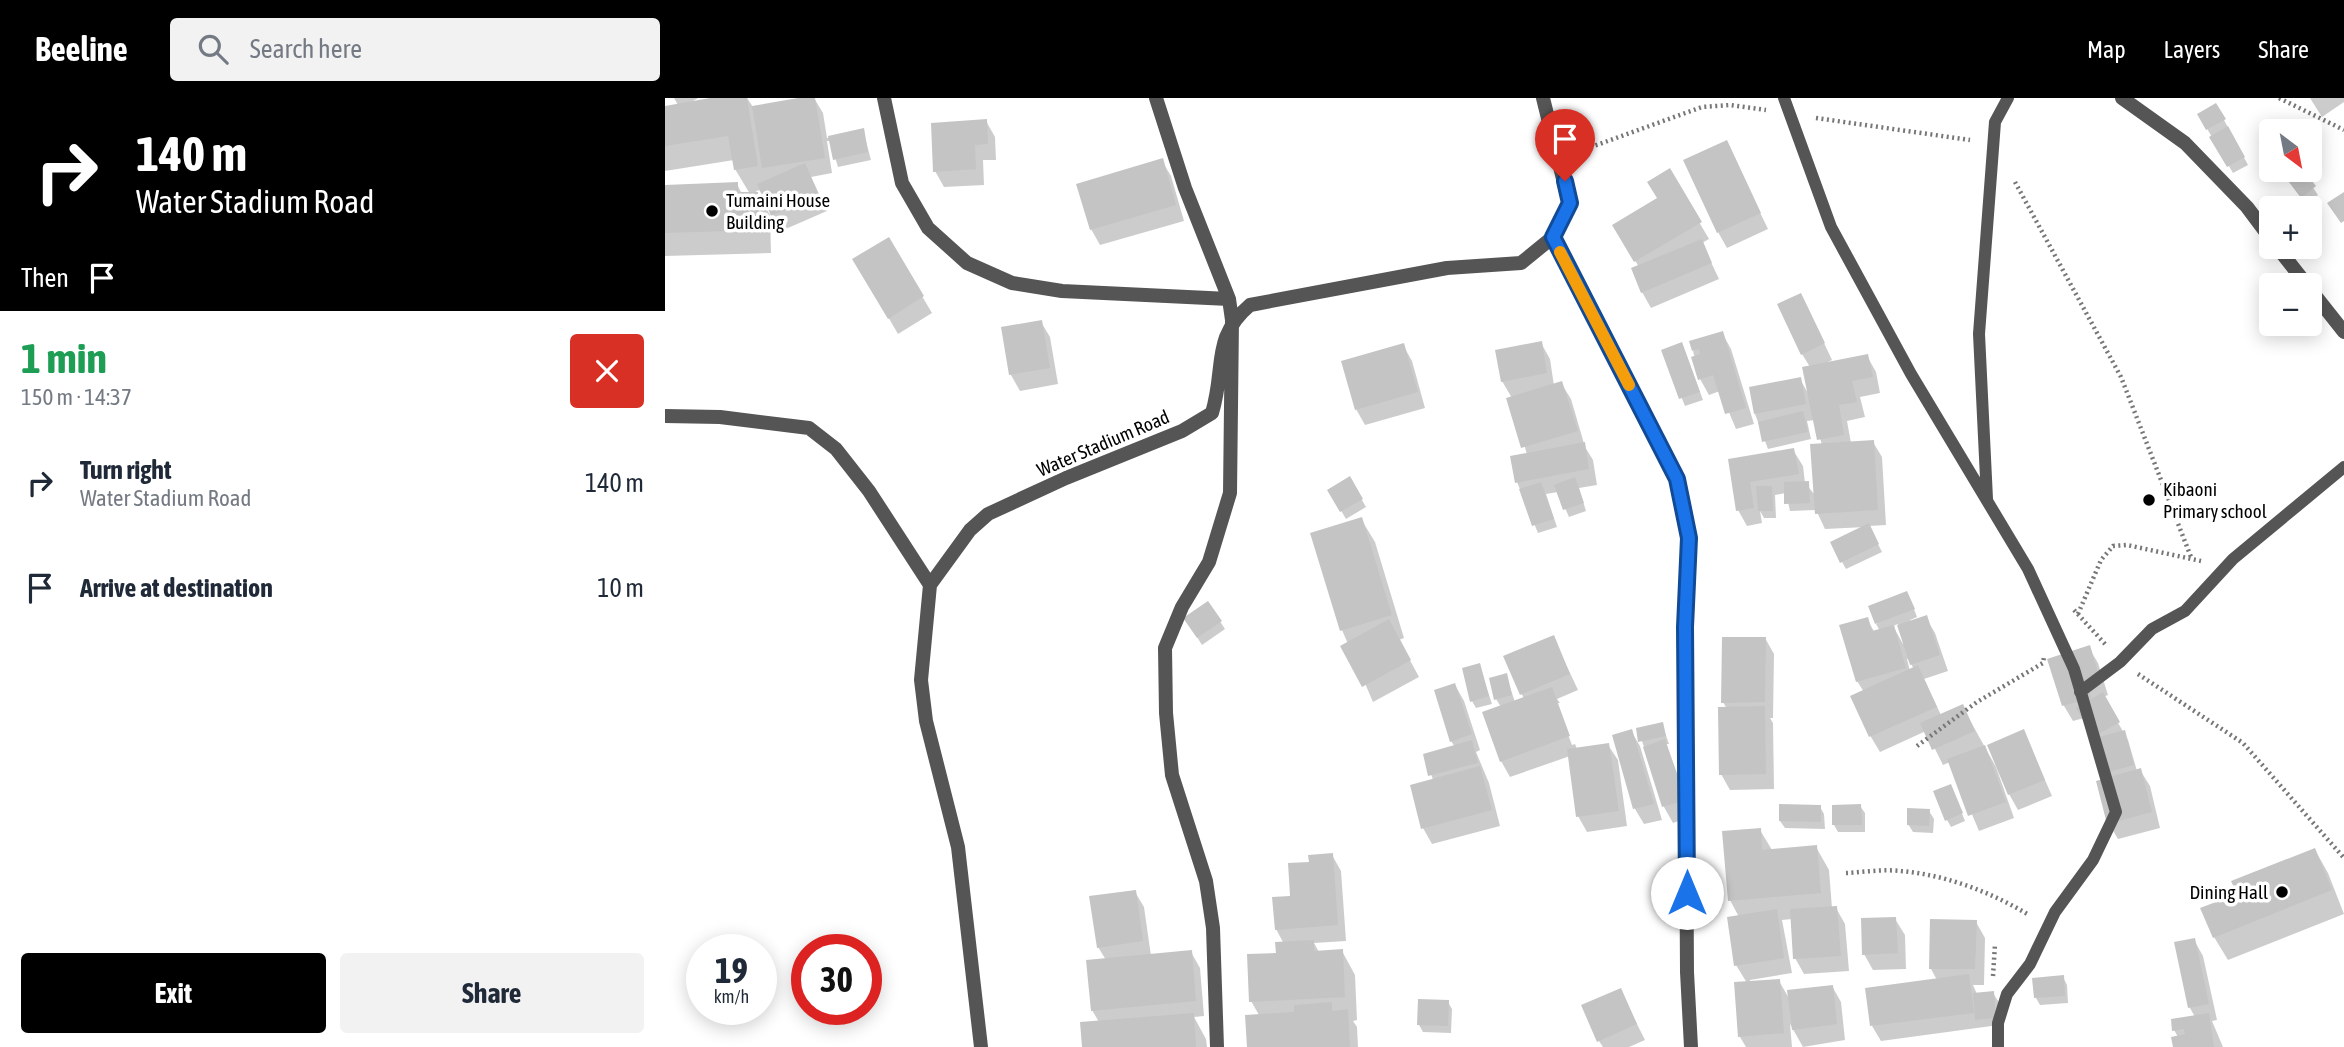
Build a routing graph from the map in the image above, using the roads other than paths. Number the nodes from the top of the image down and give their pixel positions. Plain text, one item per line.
1 (884, 98) edge
2 (1156, 98) edge
3 (1543, 98) edge
4 (1784, 98) edge
5 (2008, 98) edge
6 (2122, 98) edge
7 (2259, 224) edge
8 (1553, 237) junction
9 (2287, 259) edge
10 (2298, 273) edge
11 (1229, 299) junction
12 (2322, 304) edge
13 (1232, 320) junction
14 (2344, 332) edge
15 (665, 415) edge
16 (2344, 467) edge
17 (1987, 503) junction
18 (930, 585) junction
19 (2080, 692) junction
20 (981, 1047) edge
21 (1217, 1047) edge
22 (1691, 1047) edge
23 (1999, 1047) edge

1 - 11 street
2 - 11 street
3 - 8 street
4 - 17 lane
5 - 17 lane
6 - 7 street
8 - 13 street
8 - 22 street
9 - 10 street
11 - 13 street
12 - 14 street
13 - 18 street, Water Stadium Road
13 - 21 street
15 - 18 street
16 - 19 lane
17 - 19 lane
18 - 20 street
19 - 23 lane

